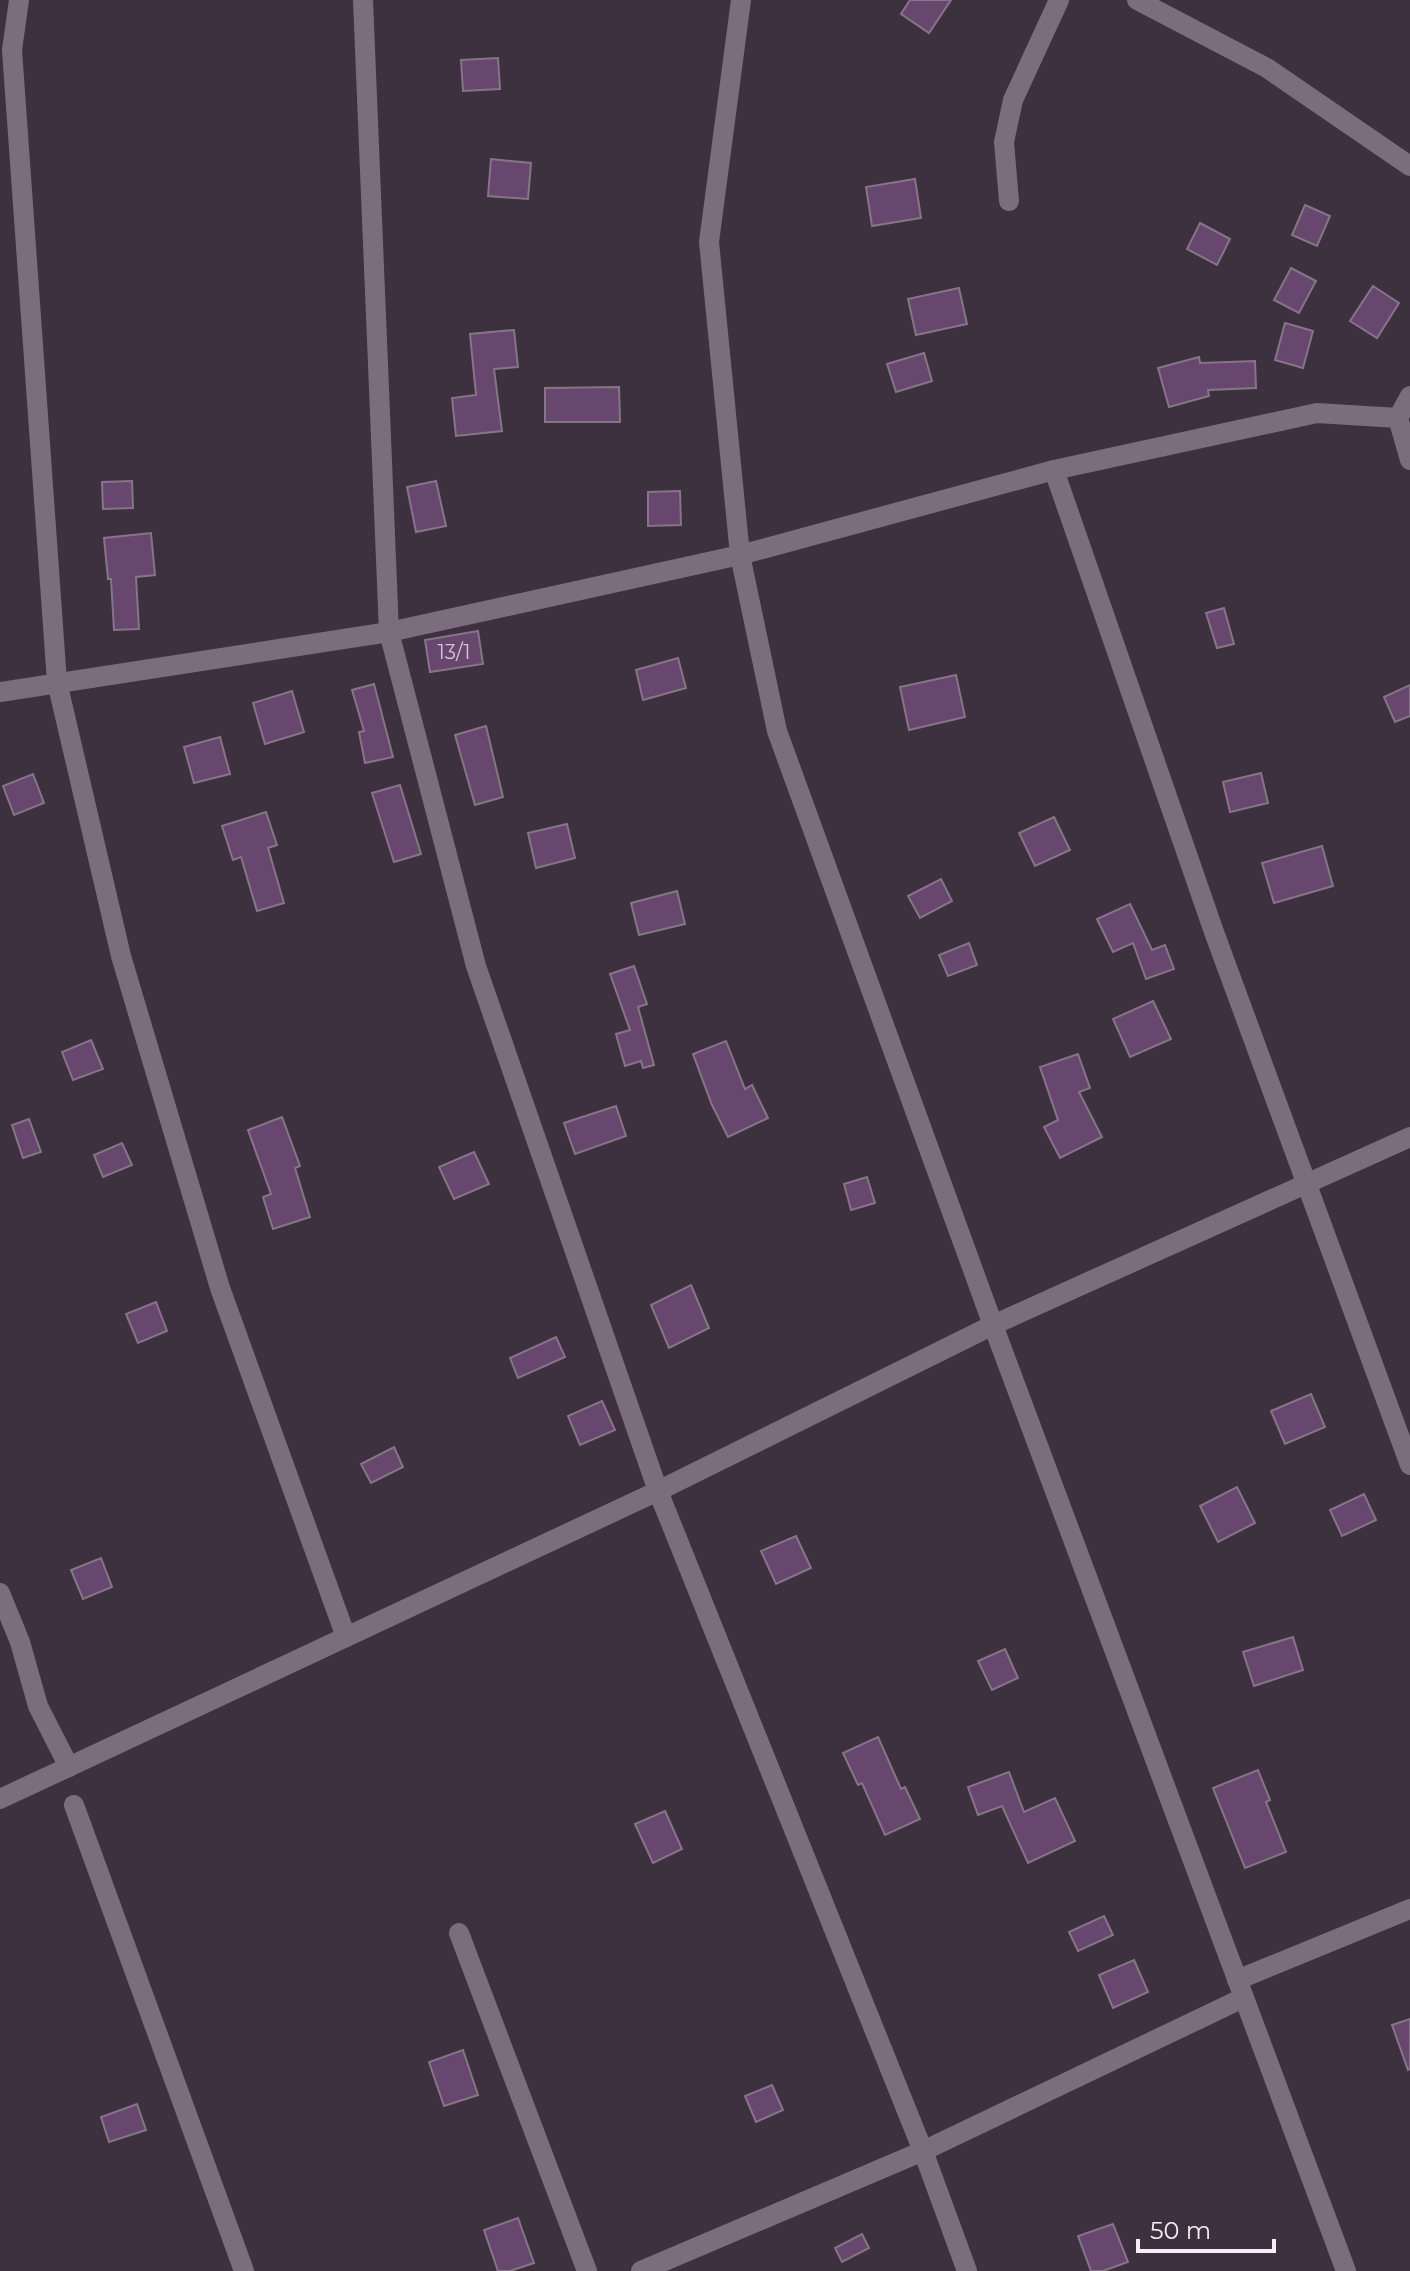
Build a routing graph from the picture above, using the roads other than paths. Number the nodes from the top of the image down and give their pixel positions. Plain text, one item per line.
1 (19, 0) edge
2 (363, 0) edge
3 (741, 0) edge
4 (1059, 0) edge
5 (1137, 0) edge
6 (1410, 166) edge
7 (1009, 201) dead end
8 (1410, 396) edge
9 (1398, 418) junction
10 (1410, 460) edge
11 (1054, 470) junction
12 (740, 555) junction
13 (389, 632) junction
14 (57, 682) junction
15 (0, 692) edge
16 (1410, 1137) edge
17 (1307, 1186) junction
18 (993, 1325) junction
19 (1410, 1465) edge
20 (658, 1491) junction
21 (0, 1593) edge
22 (346, 1637) junction
23 (69, 1767) junction
24 (0, 1799) edge
25 (74, 1805) dead end
26 (1410, 1909) edge
27 (459, 1933) dead end
28 (1240, 1989) junction
29 (923, 2151) junction
30 (244, 2271) edge
31 (587, 2271) edge
32 (641, 2271) edge
33 (967, 2271) edge
34 (1346, 2271) edge

1 - 14 street
2 - 13 street
3 - 12 street
4 - 7 street
5 - 6 street
8 - 9 street
9 - 10 street
9 - 11 street
11 - 12 street
11 - 17 street
12 - 13 street
12 - 18 street
13 - 14 street
13 - 20 street
14 - 15 street
14 - 22 street
16 - 17 street
17 - 18 street
17 - 19 street
18 - 20 street
18 - 28 street
20 - 22 street
20 - 29 street
21 - 23 street
22 - 23 street
23 - 24 street
25 - 30 street
26 - 28 street
27 - 31 street
28 - 29 street
28 - 34 street
29 - 32 street
29 - 33 street

